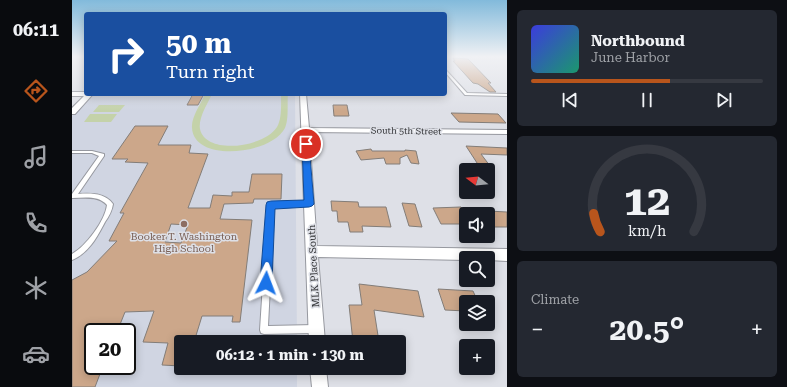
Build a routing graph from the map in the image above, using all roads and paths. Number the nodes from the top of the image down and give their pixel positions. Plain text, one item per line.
1 (449, 75) edge
2 (72, 94) edge
3 (84, 94) edge
4 (507, 94) edge
5 (88, 96) edge
6 (303, 96) edge
7 (72, 112) edge
8 (305, 130) junction
9 (507, 132) edge
10 (72, 152) edge
11 (73, 196) edge
12 (309, 204) junction
13 (312, 251) junction
14 (507, 255) edge
15 (72, 257) edge
16 (316, 329) junction
17 (316, 335) edge
18 (319, 375) edge
19 (320, 387) edge

1 - 4 lane
2 - 3 street
5 - 7 street
6 - 8 street, MLK Place South
8 - 9 street, South 5th Street
8 - 12 street, MLK Place South
10 - 11 lane
11 - 15 lane
12 - 13 street, MLK Place South
12 - 16 lane
13 - 14 street
13 - 16 street, MLK Place South
16 - 17 street, MLK Place South
18 - 19 street

